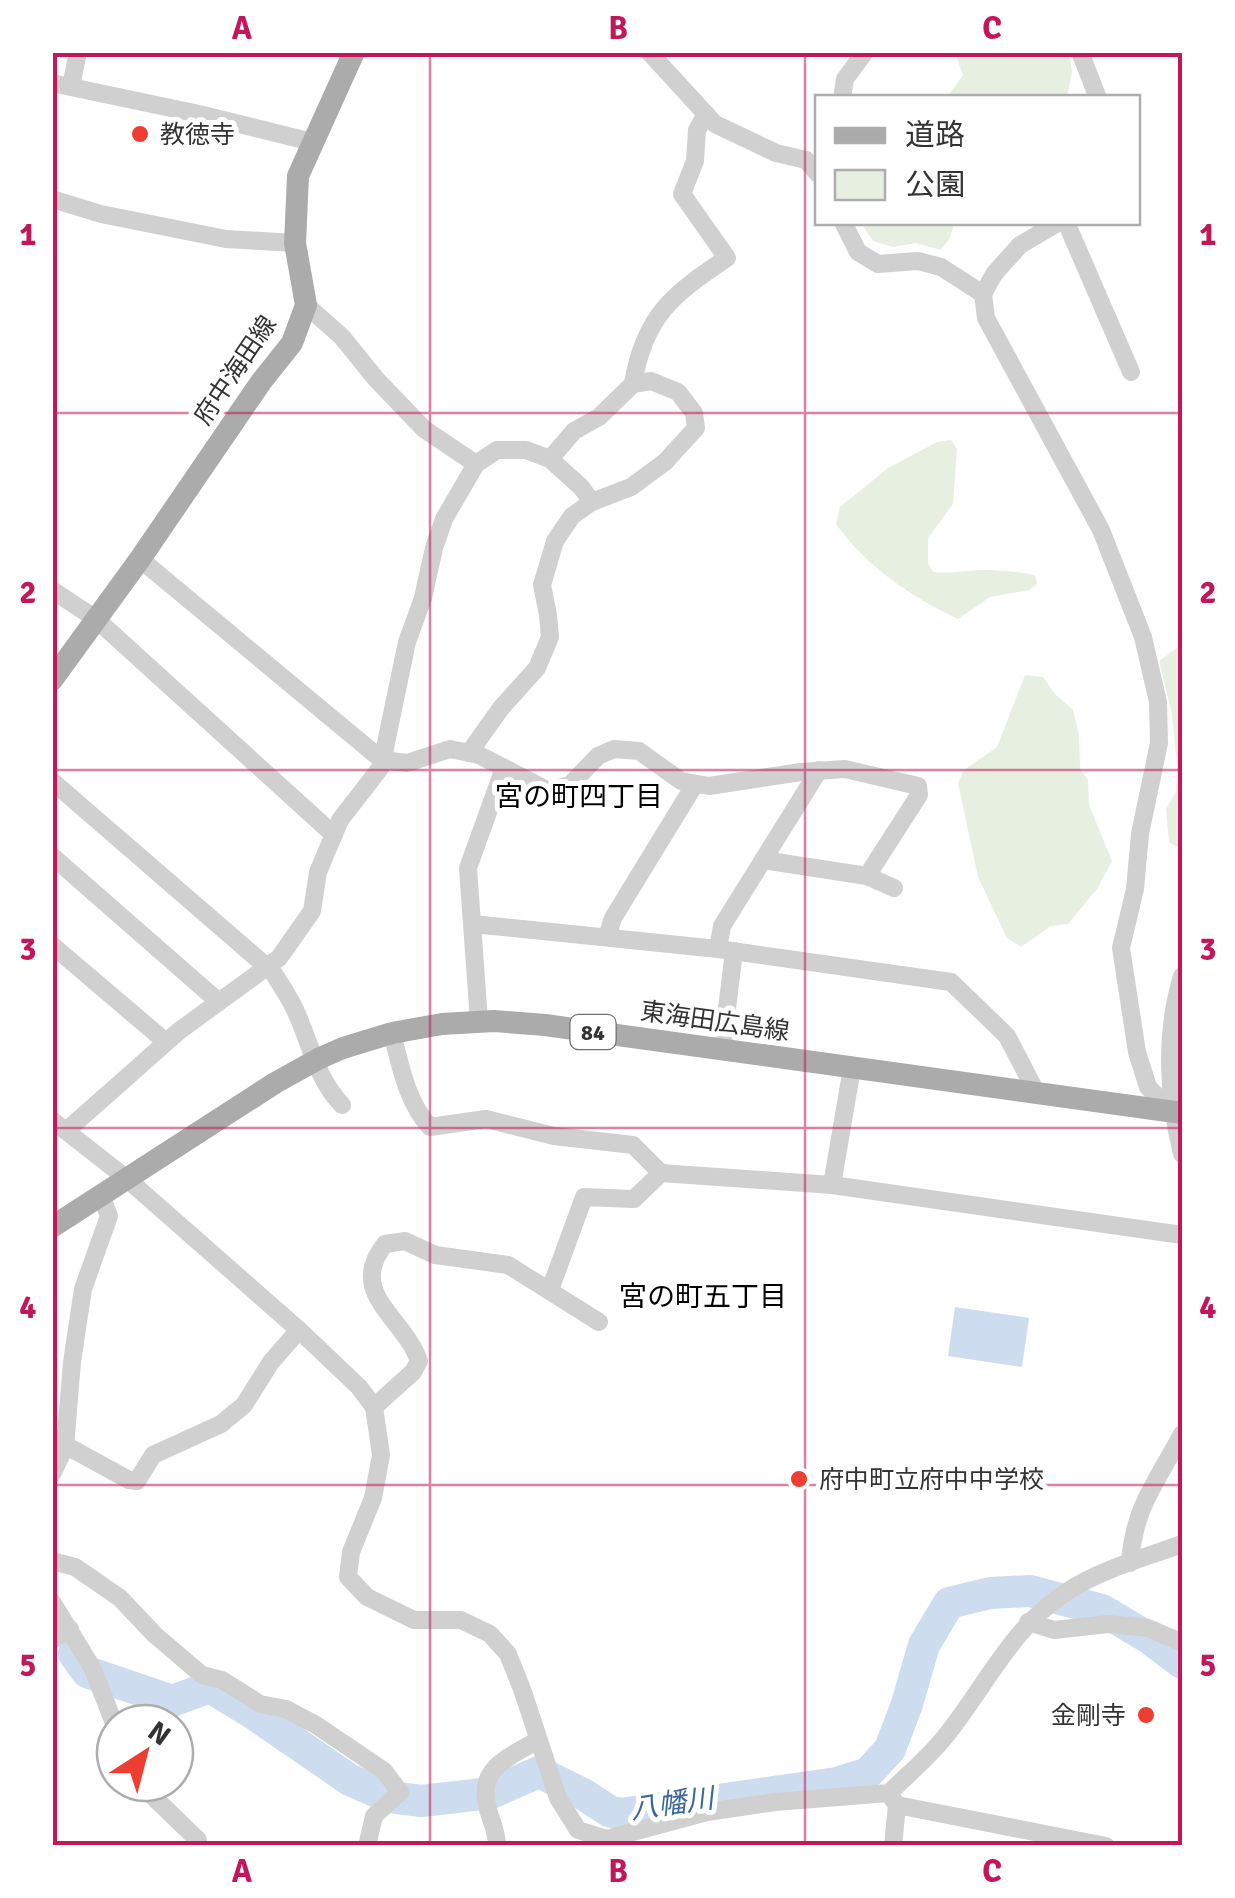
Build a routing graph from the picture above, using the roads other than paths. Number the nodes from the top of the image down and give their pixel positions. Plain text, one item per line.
1 (78, 52) edge
2 (354, 52) edge
3 (649, 52) edge
4 (866, 52) edge
5 (1080, 52) edge
6 (62, 84) edge
7 (842, 95) edge
8 (1097, 95) edge
9 (706, 114) junction
10 (312, 142) junction
11 (815, 170) edge
12 (52, 198) edge
13 (844, 225) edge
14 (1053, 225) edge
15 (1067, 225) edge
16 (295, 243) junction
17 (983, 294) junction
18 (306, 305) junction
19 (1131, 372) dead end
20 (633, 384) junction
21 (550, 459) junction
22 (476, 464) junction
23 (592, 502) junction
24 (140, 559) junction
25 (52, 590) edge
26 (96, 620) junction
27 (52, 680) edge
28 (469, 753) junction
29 (382, 760) junction
30 (504, 768) junction
31 (819, 770) junction
32 (52, 781) edge
33 (695, 784) junction
34 (334, 835) junction
35 (52, 856) edge
36 (763, 860) junction
37 (867, 876) junction
38 (894, 888) dead end
39 (473, 924) junction
40 (607, 937) junction
41 (52, 945) edge
42 (726, 950) junction
43 (268, 966) junction
44 (1182, 976) edge
45 (219, 1002) junction
46 (479, 1021) junction
47 (392, 1032) junction
48 (166, 1042) junction
49 (722, 1050) junction
50 (314, 1061) junction
51 (852, 1068) junction
52 (1036, 1092) junction
53 (342, 1105) dead end
54 (1177, 1113) edge
55 (59, 1126) edge
56 (1182, 1154) edge
57 (660, 1173) junction
58 (126, 1178) junction
59 (832, 1185) junction
60 (101, 1195) junction
61 (52, 1227) edge
62 (1182, 1234) edge
63 (550, 1290) junction
64 (599, 1322) dead end
65 (299, 1330) junction
66 (374, 1407) junction
67 (1182, 1434) edge
68 (59, 1442) edge
69 (52, 1474) edge
70 (1182, 1544) edge
71 (52, 1561) edge
72 (1130, 1562) junction
73 (52, 1602) edge
74 (1028, 1622) junction
75 (70, 1629) junction
76 (52, 1640) edge
77 (1182, 1640) edge
78 (106, 1703) edge
79 (538, 1740) junction
80 (893, 1799) junction
81 (160, 1803) edge
82 (201, 1844) edge
83 (367, 1846) edge
84 (497, 1846) edge
85 (893, 1846) edge
86 (1106, 1846) edge

1 - 6 street
2 - 10 main road, 府中海田線
3 - 9 street
4 - 7 street
5 - 8 street
6 - 10 street
9 - 11 street
9 - 20 street
10 - 16 main road, 府中海田線
12 - 16 street
13 - 17 street
14 - 17 street
15 - 19 street
16 - 18 main road, 府中海田線
17 - 54 street
18 - 22 street
18 - 24 main road, 府中海田線
20 - 21 street
20 - 23 street
21 - 22 street
21 - 23 street
22 - 29 street
23 - 28 street
24 - 26 main road, 府中海田線
24 - 29 street
25 - 26 street
26 - 27 main road, 府中海田線
26 - 34 street
28 - 29 street
28 - 30 street
29 - 34 street
30 - 33 street
30 - 39 street
31 - 33 street
31 - 36 street
31 - 37 street
32 - 43 street
33 - 40 street
34 - 43 street
35 - 45 street
36 - 37 street
36 - 42 street
37 - 38 street
39 - 40 street
39 - 46 street
40 - 42 street
41 - 48 street
42 - 49 street
42 - 52 street
43 - 45 street
43 - 50 street
44 - 54 street
45 - 48 street
46 - 47 main road, 東海田広島線 / 84
46 - 49 main road, 東海田広島線 / 84
47 - 50 main road, 東海田広島線 / 84
47 - 57 street
48 - 55 street
49 - 51 main road, 東海田広島線 / 84
50 - 53 street
50 - 58 main road, 東海田広島線 / 84
51 - 52 main road, 東海田広島線 / 84
51 - 59 street
52 - 54 main road, 東海田広島線 / 84
54 - 56 street
55 - 58 street
57 - 59 street
57 - 63 street
58 - 60 main road, 東海田広島線 / 84
58 - 65 street
59 - 62 street
60 - 61 main road, 東海田広島線 / 84
60 - 68 street
63 - 64 street
63 - 66 street
65 - 66 street
65 - 68 street
66 - 79 street
67 - 72 street
68 - 69 street
70 - 72 street
71 - 83 street
72 - 74 street
73 - 75 street
74 - 77 street
74 - 80 street
75 - 76 street
75 - 78 street
79 - 80 street
79 - 84 street
80 - 85 street
80 - 86 street
81 - 82 street

